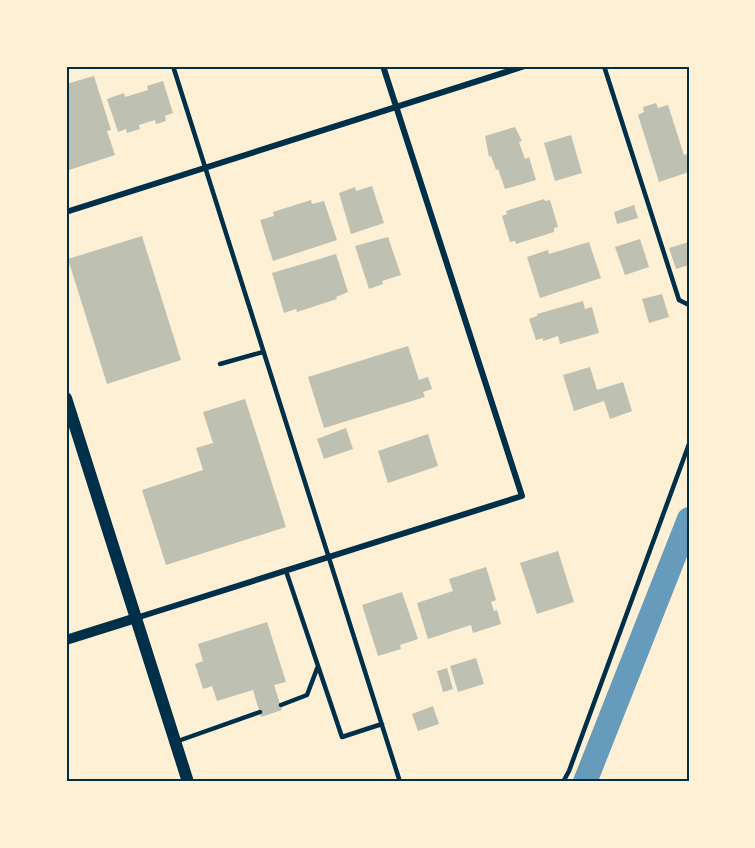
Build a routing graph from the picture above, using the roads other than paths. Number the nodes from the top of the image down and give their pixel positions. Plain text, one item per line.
1 (173, 66) edge
2 (383, 66) edge
3 (525, 66) edge
4 (604, 66) edge
5 (396, 106) junction
6 (204, 167) junction
7 (66, 212) edge
8 (689, 305) edge
9 (263, 352) junction
10 (220, 364) dead end
11 (66, 398) edge
12 (689, 444) edge
13 (328, 557) junction
14 (286, 571) junction
15 (136, 618) junction
16 (66, 640) edge
17 (318, 666) junction
18 (281, 705) dead end
19 (260, 712) dead end
20 (382, 724) junction
21 (175, 742) junction
22 (188, 782) edge
23 (400, 782) edge
24 (563, 782) edge

1 - 6 lane
2 - 5 street
3 - 5 street
4 - 8 lane
5 - 6 street
5 - 13 street
6 - 7 street
6 - 9 lane
9 - 10 lane
9 - 13 lane
11 - 15 main road
12 - 24 lane
13 - 14 street
13 - 20 lane
14 - 15 street
14 - 17 lane
15 - 16 street
15 - 21 main road
17 - 18 lane
17 - 20 lane
19 - 21 lane
20 - 23 lane
21 - 22 main road

